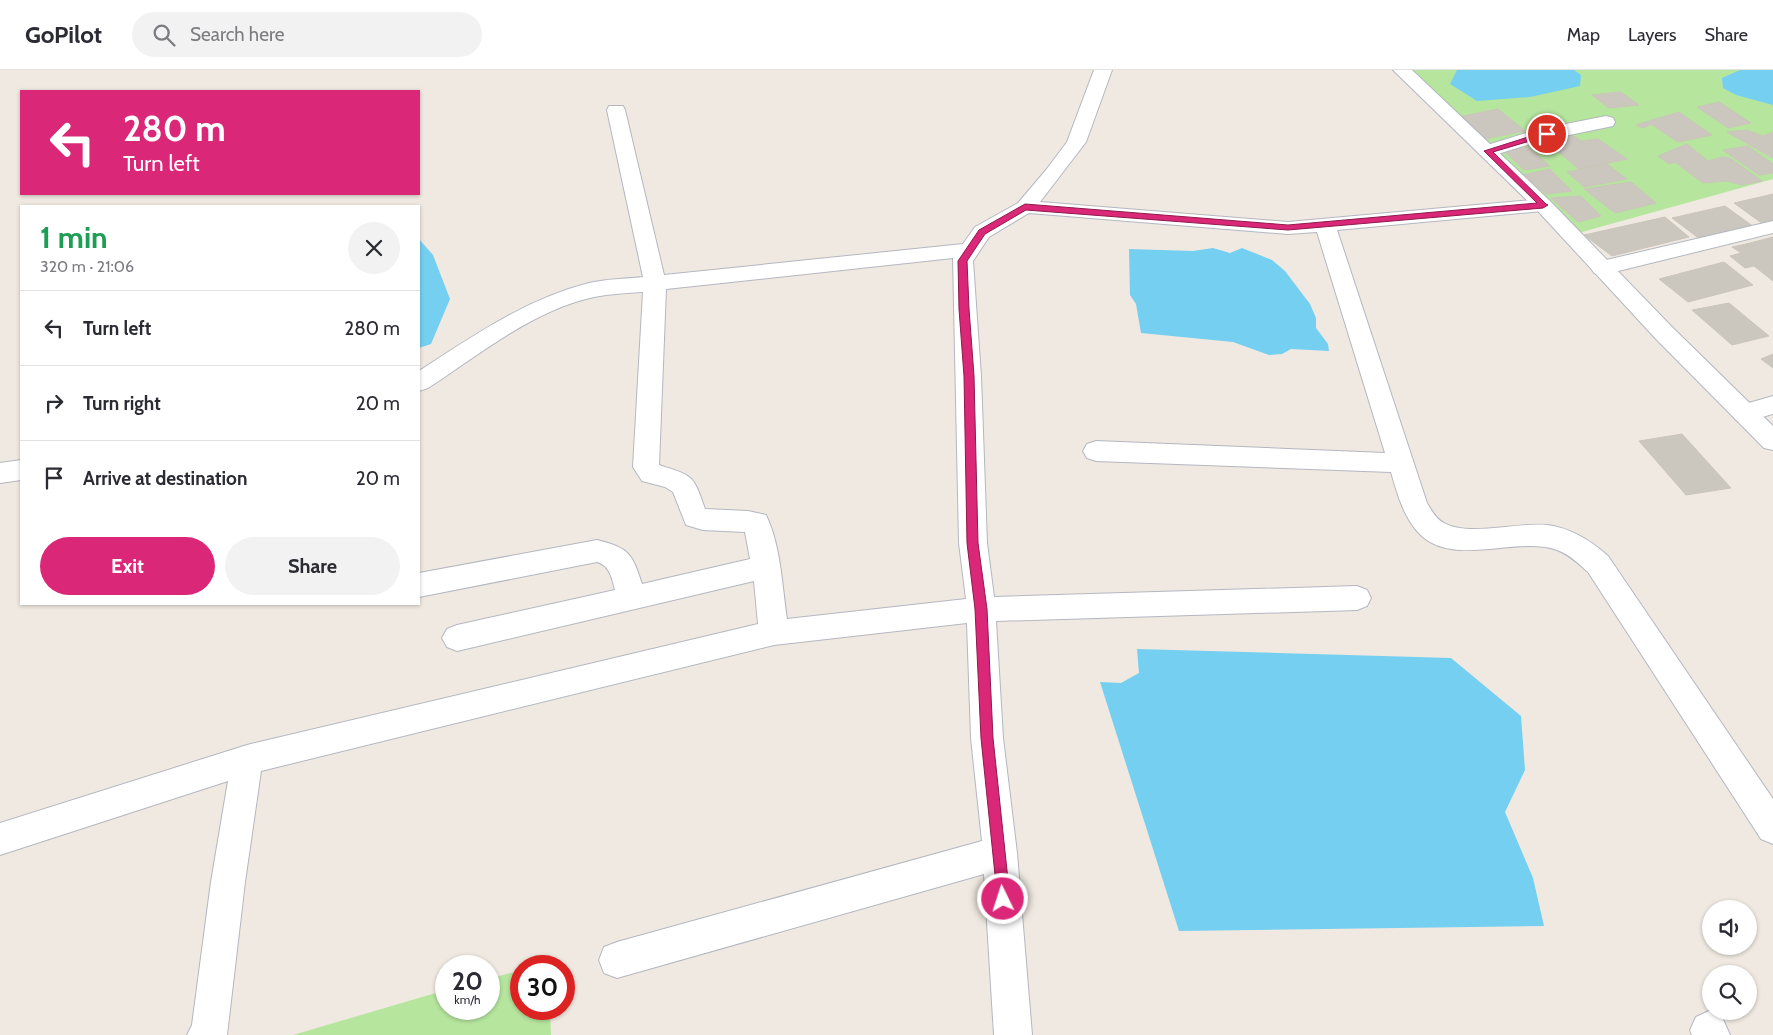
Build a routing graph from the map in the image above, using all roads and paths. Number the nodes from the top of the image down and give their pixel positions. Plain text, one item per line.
1 (1103, 70) edge
2 (1402, 70) edge
3 (616, 110) dead end
4 (1606, 122) dead end
5 (1488, 151) junction
6 (1543, 205) junction
7 (1025, 207) junction
8 (1325, 224) junction
9 (1773, 227) edge
10 (970, 250) junction
11 (1602, 268) junction
12 (655, 282) junction
13 (420, 381) edge
14 (1773, 405) edge
15 (1744, 412) junction
16 (1773, 441) edge
17 (1096, 450) dead end
18 (1401, 463) junction
19 (20, 470) edge
20 (0, 473) edge
21 (766, 567) junction
22 (420, 585) edge
23 (632, 598) junction
24 (1357, 598) dead end
25 (981, 609) junction
26 (774, 633) junction
27 (456, 638) dead end
28 (247, 760) junction
29 (1773, 828) edge
30 (0, 838) edge
31 (1000, 853) junction
32 (617, 960) dead end
33 (206, 1035) edge
34 (1013, 1035) edge

1 - 7 street
2 - 5 street
3 - 12 street
4 - 5 street
5 - 6 street
6 - 8 street
6 - 11 street
7 - 8 street
7 - 10 street
8 - 18 street
9 - 11 street
10 - 12 street
10 - 25 street
11 - 15 street
12 - 13 street
12 - 21 street
14 - 15 street
15 - 16 street
17 - 18 street
18 - 29 street
19 - 20 street
21 - 23 street
21 - 26 street
22 - 23 street
23 - 27 street
24 - 25 street
25 - 26 street
25 - 31 street
26 - 28 street
28 - 30 street
28 - 33 street
31 - 32 street
31 - 34 street

